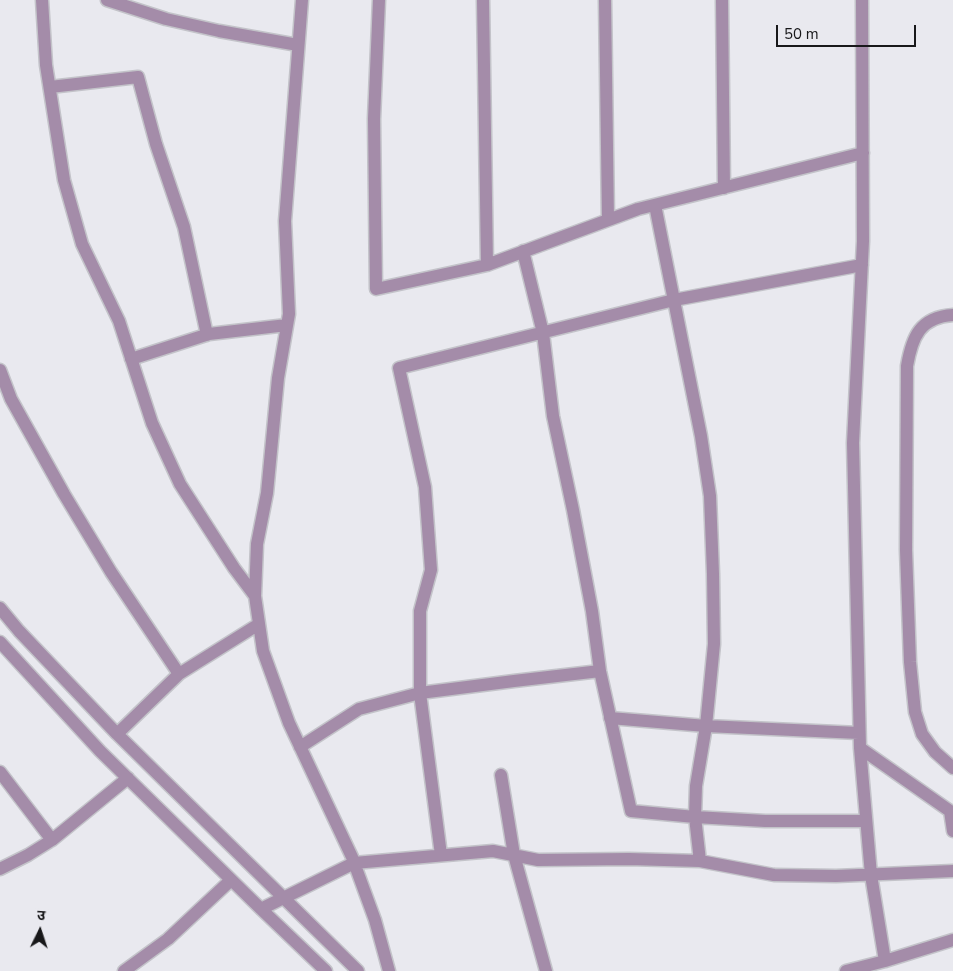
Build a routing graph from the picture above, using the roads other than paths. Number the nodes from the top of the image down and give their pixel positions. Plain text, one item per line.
1 (42, 0) edge
2 (107, 0) edge
3 (302, 0) edge
4 (379, 0) edge
5 (483, 0) edge
6 (605, 0) edge
7 (722, 0) edge
8 (862, 0) edge
9 (298, 45) junction
10 (50, 87) junction
11 (863, 153) junction
12 (724, 188) junction
13 (655, 204) junction
14 (608, 220) junction
15 (523, 251) junction
16 (487, 265) junction
17 (862, 265) junction
18 (674, 300) junction
19 (953, 315) edge
20 (287, 325) junction
21 (543, 333) junction
22 (207, 335) junction
23 (131, 359) junction
24 (0, 370) edge
25 (255, 596) junction
26 (0, 608) edge
27 (259, 624) junction
28 (3, 650) edge
29 (600, 671) junction
30 (179, 674) junction
31 (420, 693) junction
32 (610, 718) junction
33 (706, 726) junction
34 (859, 733) junction
35 (117, 734) junction
36 (300, 747) junction
37 (860, 748) junction
38 (953, 768) edge
39 (0, 772) edge
40 (500, 775) dead end
41 (128, 778) junction
42 (951, 811) edge
43 (695, 817) junction
44 (866, 821) junction
45 (953, 831) edge
46 (52, 840) junction
47 (441, 855) junction
48 (514, 855) junction
49 (700, 861) junction
50 (354, 862) junction
51 (0, 869) edge
52 (953, 871) edge
53 (871, 875) junction
54 (231, 880) junction
55 (284, 897) junction
56 (261, 909) junction
57 (953, 940) edge
58 (885, 961) junction
59 (124, 971) edge
60 (326, 971) edge
61 (358, 971) edge
62 (389, 971) edge
63 (546, 971) edge
64 (846, 971) edge

1 - 10 street
2 - 9 street
3 - 9 street
4 - 16 street
5 - 16 street
6 - 14 street
7 - 12 street
8 - 11 street
9 - 20 street
10 - 22 street
10 - 23 street
11 - 12 street
11 - 17 street
12 - 13 street
13 - 14 street
13 - 18 street
14 - 15 street
15 - 16 street
15 - 21 street
17 - 18 street
17 - 34 street
18 - 21 street
18 - 33 street
19 - 38 street
20 - 22 street
20 - 25 street
21 - 29 street
21 - 31 street
22 - 23 street
23 - 25 street
24 - 30 street
25 - 27 street
26 - 35 street
27 - 30 street
27 - 36 street
28 - 41 street
29 - 31 street
29 - 32 street
30 - 35 street
31 - 36 street
31 - 47 street
32 - 33 street
32 - 43 street
33 - 34 street
33 - 43 street
34 - 37 street
35 - 55 street
36 - 50 street
37 - 42 street
37 - 44 street
39 - 46 street
40 - 48 street
41 - 46 street
41 - 54 street
42 - 45 street
43 - 44 street
43 - 49 street
44 - 53 street
46 - 51 street
47 - 48 street
47 - 50 street
48 - 49 street
48 - 63 street
49 - 53 street
50 - 55 street
50 - 62 street
52 - 53 street
53 - 58 street
54 - 56 street
54 - 59 street
55 - 56 street
55 - 61 street
56 - 60 street
57 - 58 street
58 - 64 street

